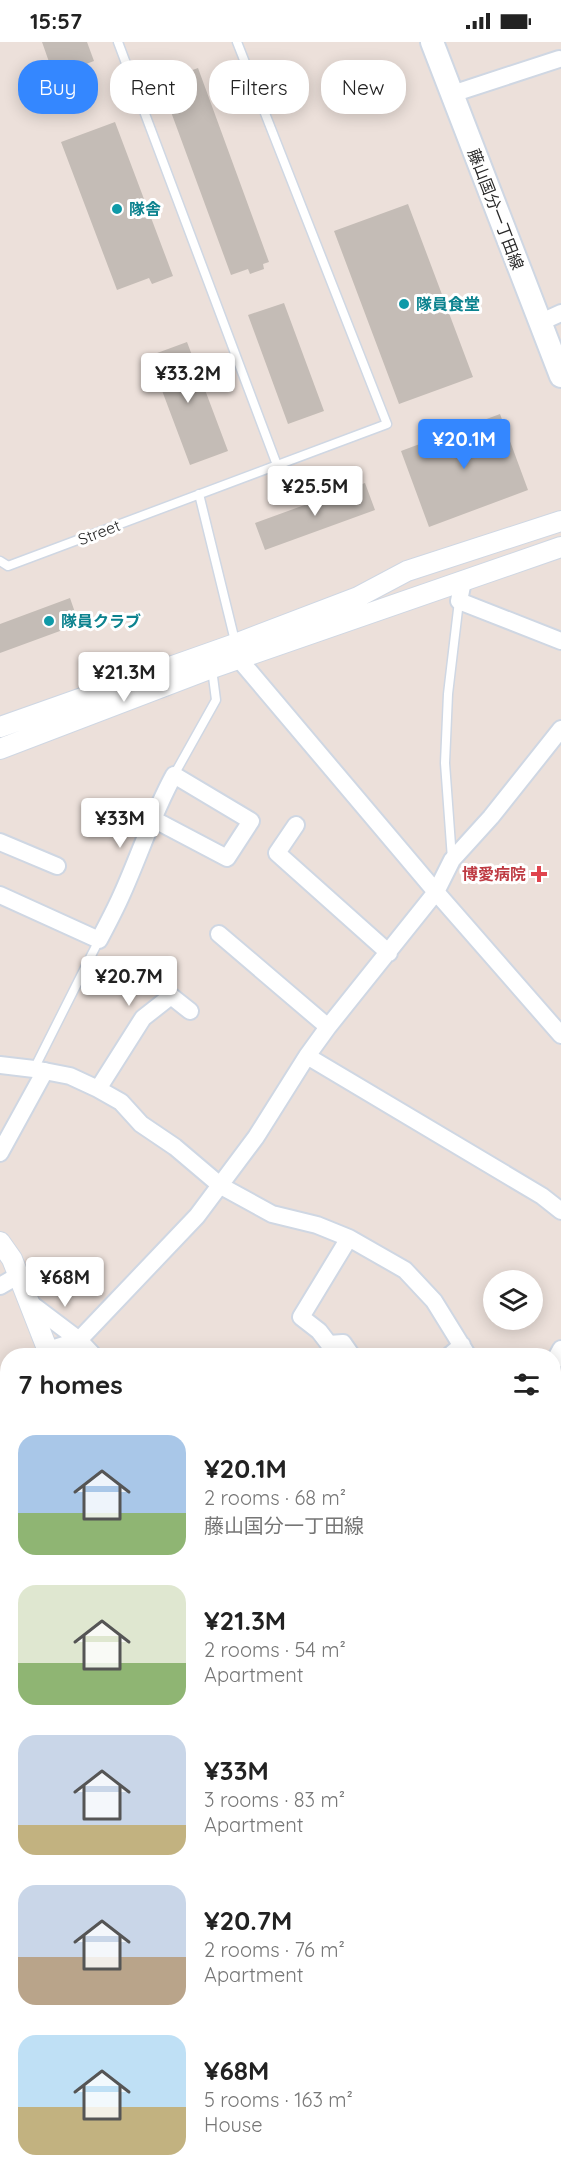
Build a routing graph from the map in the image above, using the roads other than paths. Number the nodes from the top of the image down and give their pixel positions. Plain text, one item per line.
1 (118, 42) edge
2 (237, 42) edge
3 (432, 42) edge
4 (559, 59) dead end
5 (452, 94) junction
6 (561, 314) edge
7 (539, 323) junction
8 (561, 376) edge
9 (277, 465) junction
10 (199, 494) junction
11 (561, 521) edge
12 (561, 547) edge
13 (0, 561) edge
14 (461, 591) junction
15 (561, 640) edge
16 (237, 651) junction
17 (212, 668) junction
18 (0, 727) edge
19 (561, 729) edge
20 (0, 749) edge
21 (174, 775) junction
22 (153, 819) junction
23 (296, 825) dead end
24 (0, 842) edge
25 (452, 860) junction
26 (57, 866) dead end
27 (436, 892) junction
28 (0, 895) edge
29 (219, 934) dead end
30 (99, 940) junction
31 (389, 953) junction
32 (190, 1011) dead end
33 (328, 1027) junction
34 (561, 1035) edge
35 (307, 1056) junction
36 (0, 1065) edge
37 (39, 1070) junction
38 (99, 1089) junction
39 (0, 1153) edge
40 (221, 1186) junction
41 (561, 1211) edge
42 (349, 1238) junction
43 (0, 1242) edge
44 (19, 1275) junction
45 (0, 1286) edge
46 (30, 1303) junction
47 (79, 1340) junction
48 (47, 1348) edge
49 (61, 1348) edge
50 (86, 1348) edge
51 (347, 1348) edge
52 (458, 1348) edge

1 - 9 lane
2 - 9 lane
3 - 5 main road, 藤山国分一丁田線
4 - 5 street
5 - 7 main road, 藤山国分一丁田線
6 - 7 street
7 - 8 main road, 藤山国分一丁田線
9 - 10 lane
10 - 13 lane, Street
10 - 16 lane
11 - 16 street
12 - 14 street
14 - 15 street
14 - 16 street
14 - 25 lane
16 - 17 street
16 - 18 street
16 - 27 street
17 - 20 street
17 - 21 lane
19 - 25 street
21 - 22 street
21 - 22 street
22 - 30 street
23 - 31 street
24 - 26 street
25 - 27 street
27 - 31 street
27 - 34 street
28 - 30 street
29 - 33 street
30 - 37 lane
31 - 33 street
32 - 38 street
33 - 35 street
35 - 40 street
35 - 41 street
36 - 37 street
37 - 38 street
37 - 39 street
38 - 40 street
40 - 42 street
40 - 47 street
42 - 51 street
42 - 52 street
43 - 44 street
44 - 45 street
44 - 46 street
46 - 47 street
46 - 48 street
47 - 49 street
47 - 50 street

